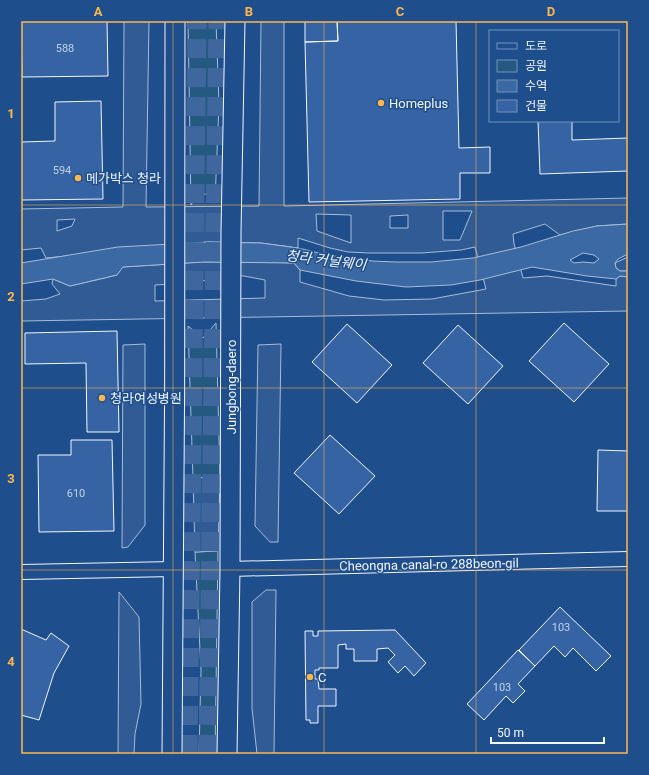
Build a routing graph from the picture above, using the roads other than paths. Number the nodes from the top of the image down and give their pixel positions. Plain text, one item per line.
1 (175, 21) edge
2 (235, 21) edge
3 (628, 559) edge
4 (174, 569) junction
5 (230, 569) junction
6 (21, 572) edge
7 (172, 754) edge
8 (228, 754) edge

1 - 4 main road
2 - 5 main road, Jungbong-daero
3 - 5 street, Cheongna canal-ro 288beon-gil
4 - 6 street
4 - 7 main road
5 - 8 main road, Jungbong-daero

